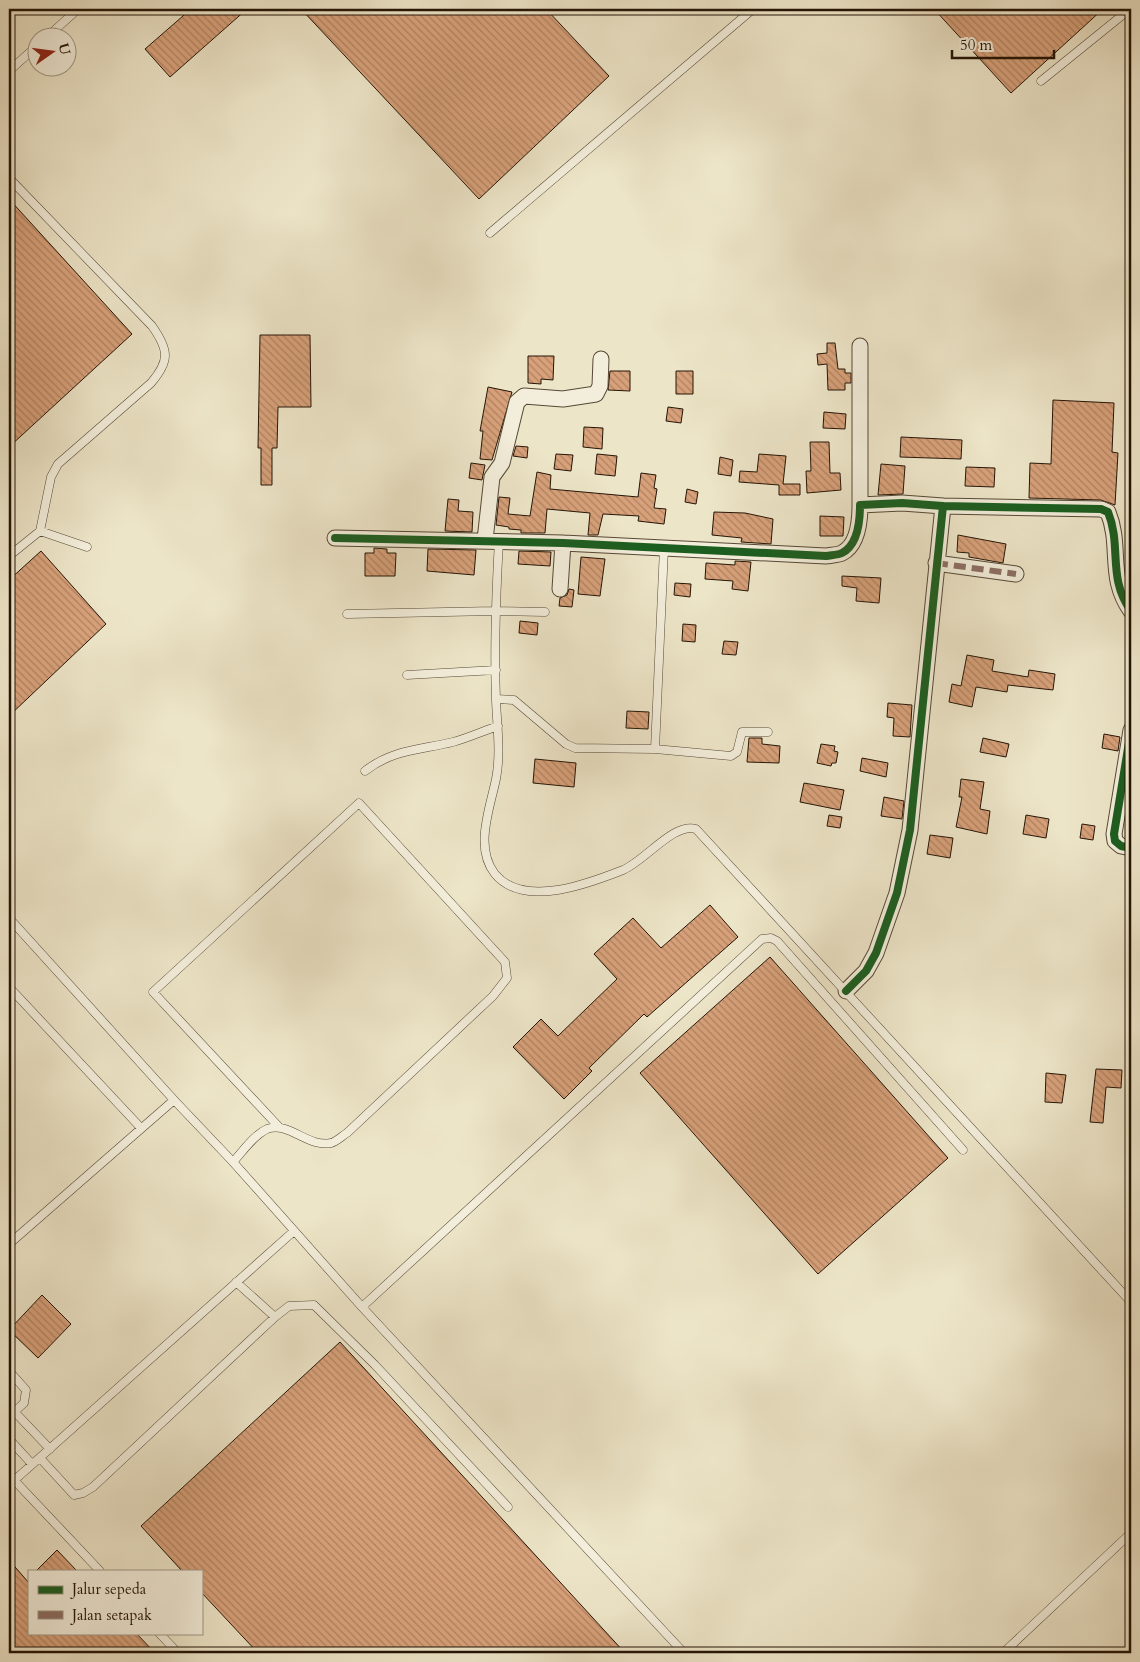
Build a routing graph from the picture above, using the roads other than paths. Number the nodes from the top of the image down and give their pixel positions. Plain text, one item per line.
1 (78, 9) edge
2 (753, 9) edge
3 (1130, 9) edge
4 (57, 28) edge
5 (28, 54) edge
6 (9, 71) edge
7 (1041, 81) dead end
8 (9, 178) edge
9 (490, 233) dead end
10 (860, 346) dead end
11 (601, 359) dead end
12 (860, 505) junction
13 (943, 506) junction
14 (40, 531) junction
15 (335, 538) dead end
16 (492, 541) junction
17 (563, 543) junction
18 (87, 546) dead end
19 (664, 548) junction
20 (9, 556) edge
21 (936, 563) junction
22 (1016, 574) dead end
23 (560, 589) dead end
24 (495, 611) junction
25 (1131, 611) edge
26 (545, 612) dead end
27 (347, 614) dead end
28 (496, 670) junction
29 (407, 675) dead end
30 (496, 699) junction
31 (498, 726) junction
32 (1131, 730) edge
33 (768, 732) dead end
34 (655, 749) junction
35 (364, 771) dead end
36 (1131, 848) edge
37 (9, 918) edge
38 (9, 987) edge
39 (846, 991) junction
40 (174, 1100) junction
41 (279, 1127) junction
42 (141, 1128) junction
43 (963, 1150) dead end
44 (233, 1162) junction
45 (294, 1231) junction
46 (9, 1244) edge
47 (236, 1282) junction
48 (1131, 1302) edge
49 (362, 1307) junction
50 (275, 1317) junction
51 (9, 1371) edge
52 (12, 1409) edge
53 (9, 1439) edge
54 (50, 1449) junction
55 (40, 1458) junction
56 (32, 1464) junction
57 (12, 1483) edge
58 (508, 1507) dead end
59 (1131, 1533) edge
60 (99, 1570) edge
61 (160, 1634) edge
62 (178, 1653) edge
63 (684, 1653) edge
64 (1003, 1653) edge

1 - 4 lane
2 - 9 lane
3 - 7 lane
5 - 6 lane
8 - 14 lane
10 - 12 street
11 - 16 street
12 - 13 street
12 - 19 street
13 - 21 street
13 - 25 street
14 - 18 lane
14 - 20 lane
15 - 16 street
16 - 17 street
16 - 24 lane
17 - 19 street
17 - 23 street
19 - 34 lane
21 - 22 street
21 - 39 street
24 - 26 lane
24 - 27 lane
24 - 28 lane
28 - 29 lane
28 - 30 lane
30 - 31 lane
30 - 34 lane
31 - 35 lane
31 - 39 lane
32 - 36 street
33 - 34 lane
37 - 40 lane
38 - 42 lane
39 - 48 lane
40 - 42 lane
40 - 44 lane
41 - 41 lane
41 - 44 lane
42 - 46 lane
43 - 49 lane
44 - 45 lane
45 - 47 lane
45 - 49 lane
47 - 50 lane
47 - 54 lane
49 - 63 lane
50 - 55 lane
50 - 58 lane
51 - 52 lane
52 - 54 lane
53 - 56 lane
54 - 55 lane
55 - 56 lane
56 - 57 lane
57 - 60 lane
59 - 64 lane
61 - 62 lane

